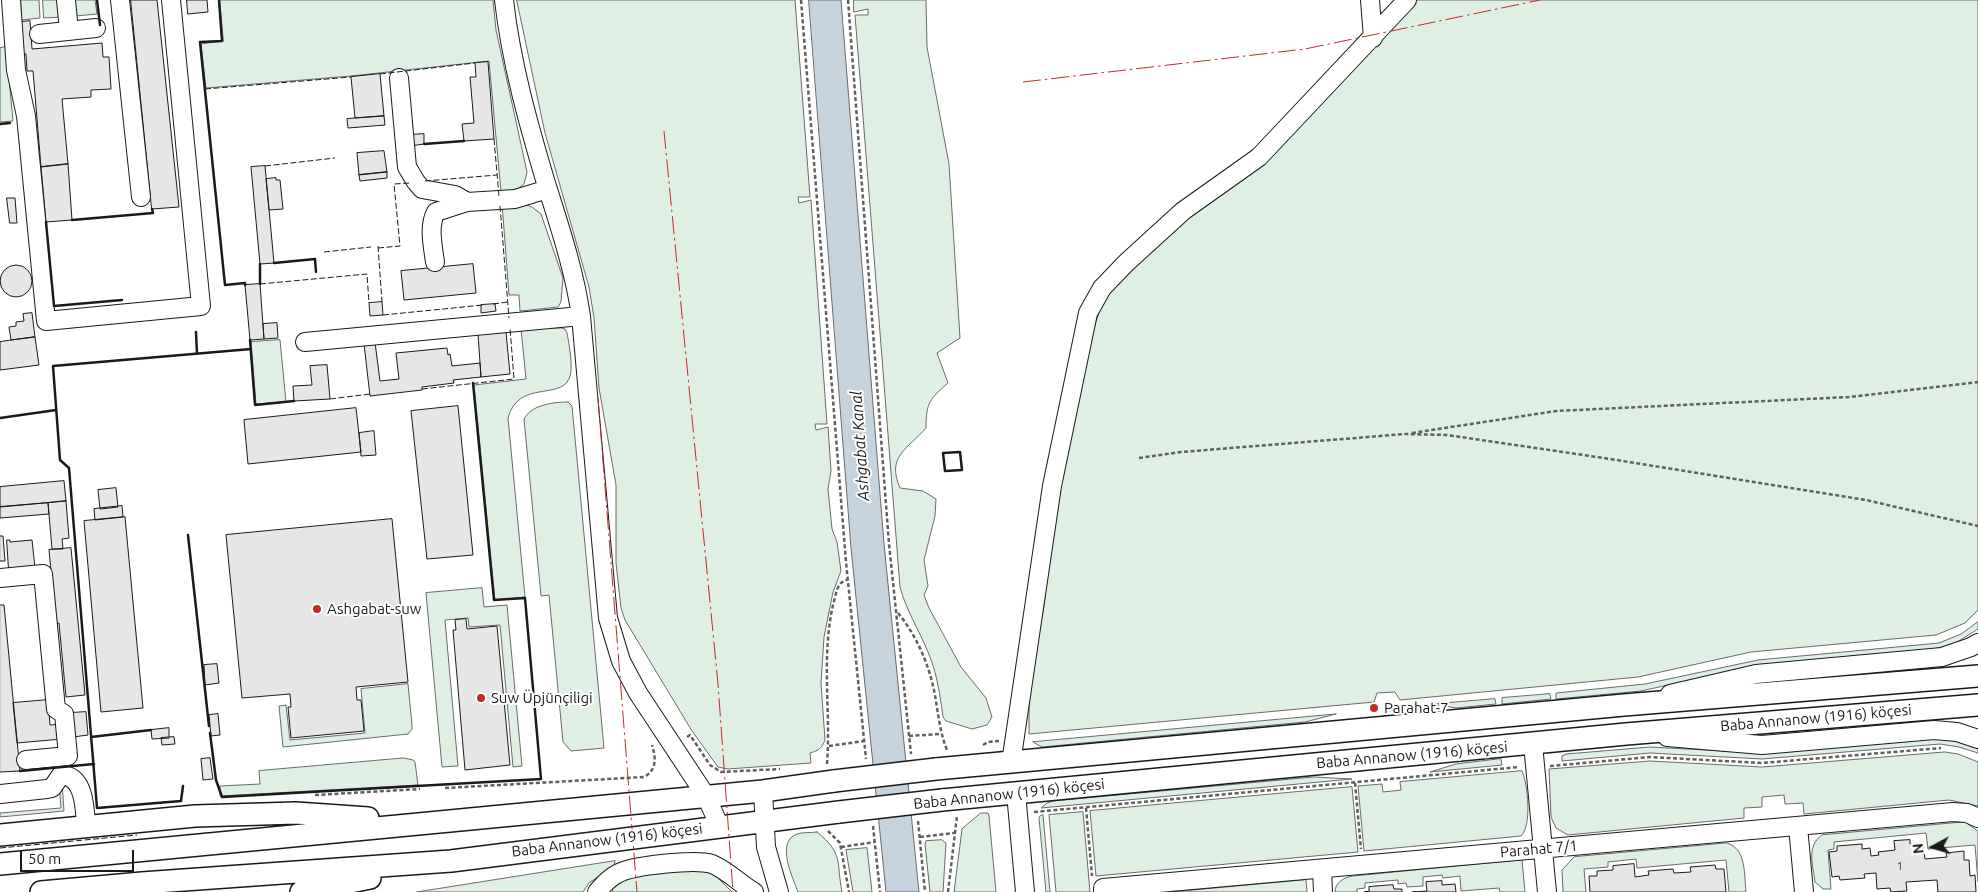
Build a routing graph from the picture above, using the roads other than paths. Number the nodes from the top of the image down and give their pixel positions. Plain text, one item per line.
1 (11, 0) edge
2 (66, 0) edge
3 (120, 0) edge
4 (171, 0) edge
5 (504, 0) edge
6 (1370, 0) edge
7 (1407, 0) edge
8 (96, 28) dead end
9 (69, 31) junction
10 (39, 34) dead end
11 (1373, 38) junction
12 (399, 78) dead end
13 (548, 190) junction
14 (431, 191) junction
15 (141, 197) dead end
16 (467, 202) junction
17 (436, 212) junction
18 (435, 262) dead end
19 (581, 316) junction
20 (305, 342) dead end
21 (0, 578) edge
22 (1978, 643) edge
23 (1978, 676) edge
24 (1624, 705) junction
25 (1978, 705) edge
26 (1626, 734) junction
27 (1978, 740) edge
28 (1533, 744) junction
29 (26, 760) dead end
30 (1011, 763) junction
31 (763, 791) junction
32 (1016, 793) junction
33 (0, 794) edge
34 (706, 796) junction
35 (1978, 818) edge
36 (766, 820) junction
37 (433, 822) junction
38 (719, 826) junction
39 (1798, 826) junction
40 (86, 827) junction
41 (0, 834) edge
42 (1544, 849) junction
43 (451, 861) junction
44 (0, 864) edge
45 (1322, 869) junction
46 (42, 892) edge
47 (301, 892) edge
48 (597, 892) edge
49 (754, 892) edge
50 (779, 892) edge
51 (1025, 892) edge
52 (1103, 892) edge
53 (1323, 892) edge
54 (1547, 892) edge
55 (1804, 892) edge

1 - 4 street
2 - 9 street
3 - 15 street
5 - 13 street
6 - 11 street
7 - 11 street
8 - 9 street
9 - 10 street
11 - 30 street
12 - 14 street
13 - 16 street
13 - 19 street
14 - 16 street
14 - 17 street
16 - 17 street
17 - 18 street
19 - 20 street
19 - 34 street
21 - 29 street
22 - 24 street, Baba Annanow (1916) köçesi
23 - 24 main road, Baba Annanow (1916) köçesi
24 - 30 main road, Baba Annanow (1916) köçesi
25 - 26 main road, Baba Annanow (1916) köçesi
26 - 27 street
26 - 28 main road, Baba Annanow (1916) köçesi
28 - 32 main road, Baba Annanow (1916) köçesi
28 - 42 street
30 - 31 main road, Baba Annanow (1916) köçesi, bridge
31 - 34 main road, Baba Annanow (1916) köçesi
31 - 36 street
32 - 36 main road, Baba Annanow (1916) köçesi, bridge
32 - 51 street
33 - 40 street
34 - 37 main road, Baba Annanow (1916) köçesi
34 - 38 street
35 - 39 street, Parahat 7/1
36 - 38 main road, Baba Annanow (1916) köçesi
36 - 50 street
37 - 40 main road
37 - 44 main road, Baba Annanow (1916) köçesi
38 - 43 main road, Baba Annanow (1916) köçesi
39 - 42 street, Parahat 7/1
39 - 55 street
40 - 41 main road
42 - 45 street, Parahat 7/1
42 - 54 street
43 - 46 main road, Baba Annanow (1916) köçesi
43 - 47 main road
45 - 52 street, Parahat 7/1
45 - 53 street
48 - 49 street

